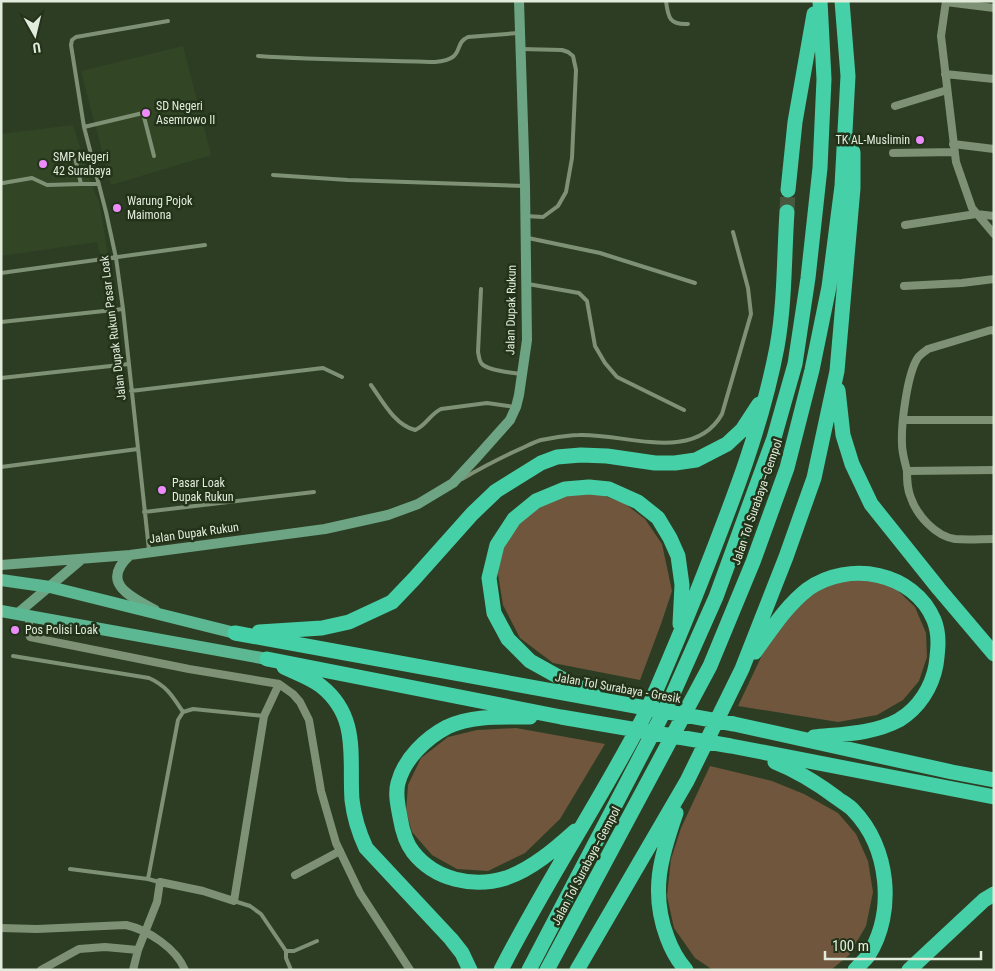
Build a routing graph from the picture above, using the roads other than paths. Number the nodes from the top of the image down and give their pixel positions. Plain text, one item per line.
1 (519, 1) edge
2 (666, 1) edge
3 (818, 1) edge
4 (842, 1) edge
5 (946, 2) edge
6 (994, 8) edge
7 (168, 21) dead end
8 (688, 24) dead end
9 (521, 33) junction
10 (521, 49) junction
11 (258, 56) dead end
12 (945, 74) junction
13 (848, 76) junction
14 (994, 79) edge
15 (947, 90) junction
16 (895, 106) dead end
17 (84, 127) junction
18 (954, 148) junction
19 (994, 149) edge
20 (74, 153) dead end
21 (893, 153) dead end
22 (154, 156) dead end
23 (273, 175) dead end
24 (3, 183) dead end
25 (81, 184) junction
26 (99, 184) junction
27 (525, 186) junction
28 (788, 190) tunnel mouth
29 (787, 212) tunnel mouth
30 (976, 214) junction
31 (525, 216) junction
32 (994, 216) edge
33 (905, 225) dead end
34 (733, 232) dead end
35 (994, 234) edge
36 (525, 237) junction
37 (205, 245) dead end
38 (116, 258) junction
39 (1, 273) edge
40 (994, 280) edge
41 (695, 283) dead end
42 (526, 284) junction
43 (904, 286) dead end
44 (481, 289) dead end
45 (123, 309) junction
46 (1, 322) edge
47 (993, 330) edge
48 (128, 364) junction
49 (837, 372) junction
50 (522, 374) junction
51 (342, 376) dead end
52 (1, 378) edge
53 (371, 385) dead end
54 (131, 391) junction
55 (768, 391) junction
56 (516, 407) junction
57 (684, 410) dead end
58 (903, 420) junction
59 (994, 420) edge
60 (138, 449) junction
61 (1, 466) edge
62 (906, 470) junction
63 (994, 470) edge
64 (453, 483) junction
65 (314, 492) dead end
66 (144, 512) junction
67 (994, 539) edge
68 (149, 553) junction
69 (130, 555) junction
70 (82, 559) junction
71 (1, 565) edge
72 (1, 580) edge
73 (50, 587) junction
74 (1, 611) edge
75 (24, 614) junction
76 (167, 618) junction
77 (235, 633) junction
78 (680, 636) junction
79 (994, 654) edge
80 (13, 656) dead end
81 (266, 659) junction
82 (742, 669) junction
83 (279, 684) junction
84 (622, 704) junction
85 (183, 712) junction
86 (264, 716) junction
87 (561, 717) junction
88 (798, 738) junction
89 (737, 748) junction
90 (994, 780) edge
91 (687, 781) junction
92 (994, 797) edge
93 (585, 823) junction
94 (340, 851) junction
95 (70, 869) dead end
96 (295, 876) dead end
97 (148, 879) junction
98 (160, 882) junction
99 (994, 894) edge
100 (234, 901) junction
101 (1, 928) edge
102 (145, 932) junction
103 (316, 941) dead end
104 (138, 950) junction
105 (286, 951) junction
106 (41, 970) edge
107 (133, 970) edge
108 (185, 970) edge
109 (291, 970) edge
110 (410, 970) edge
111 (470, 970) edge
112 (501, 970) edge
113 (529, 970) edge
114 (547, 970) edge
115 (577, 970) edge
116 (686, 970) edge
117 (855, 970) edge
118 (909, 970) edge

1 - 9 main road, Jalan Dupak Rukun
2 - 8 lane
3 - 28 highway
3 - 113 highway, Jalan Tol Surabaya–Gempol
4 - 13 highway, Jalan Tol Surabaya–Gempol
5 - 6 street
5 - 12 street
7 - 17 lane, Jalan Dupak Rukun Pasar Loak
9 - 10 main road, Jalan Dupak Rukun
9 - 11 lane
10 - 27 main road, Jalan Dupak Rukun
10 - 31 lane
12 - 14 street
12 - 15 street
13 - 49 highway
13 - 114 highway, Jalan Tol Surabaya–Gempol
15 - 16 street
15 - 18 street
17 - 22 lane
17 - 26 lane, Jalan Dupak Rukun Pasar Loak
18 - 19 street
18 - 21 street
18 - 30 street
20 - 25 lane
23 - 27 lane
24 - 25 lane
25 - 26 lane
26 - 38 lane, Jalan Dupak Rukun Pasar Loak
27 - 31 main road, Jalan Dupak Rukun
29 - 55 highway
30 - 32 street
30 - 33 street
30 - 35 street
31 - 36 main road, Jalan Dupak Rukun
34 - 64 lane
36 - 41 lane
36 - 42 main road, Jalan Dupak Rukun
37 - 38 lane
38 - 39 lane
38 - 45 lane, Jalan Dupak Rukun Pasar Loak
40 - 43 street
42 - 50 main road, Jalan Dupak Rukun
42 - 57 lane
44 - 50 lane
45 - 46 lane
45 - 48 lane, Jalan Dupak Rukun Pasar Loak
47 - 58 street
48 - 52 lane
48 - 54 lane, Jalan Dupak Rukun Pasar Loak
49 - 79 highway
49 - 82 highway
50 - 56 main road, Jalan Dupak Rukun
51 - 54 lane
53 - 56 lane
54 - 60 lane, Jalan Dupak Rukun Pasar Loak
55 - 77 highway
55 - 78 highway
56 - 64 main road, Jalan Dupak Rukun
58 - 59 street
58 - 62 street
60 - 61 lane
60 - 66 lane, Jalan Dupak Rukun Pasar Loak
62 - 63 street
62 - 67 street
64 - 68 main road, Jalan Dupak Rukun
65 - 66 lane
66 - 68 lane, Jalan Dupak Rukun Pasar Loak
68 - 69 main road, Jalan Dupak Rukun
69 - 70 main road, Jalan Dupak Rukun
69 - 76 main road
70 - 71 main road, Jalan Dupak Rukun
70 - 73 main road
72 - 73 main road
73 - 75 main road
73 - 76 main road
74 - 75 main road
75 - 81 main road
75 - 83 street
76 - 77 main road
77 - 84 highway, Jalan Tol Surabaya - Gresik
78 - 84 highway
78 - 93 highway
80 - 85 lane
81 - 87 highway
81 - 111 highway
82 - 88 highway
82 - 91 highway
83 - 86 street
83 - 94 street
84 - 88 highway, Jalan Tol Surabaya - Gresik
85 - 86 lane
85 - 97 lane
86 - 100 street
87 - 89 highway
87 - 93 highway
88 - 90 highway, Jalan Tol Surabaya - Gresik
89 - 92 highway
89 - 117 highway
91 - 115 highway
91 - 116 highway
93 - 112 highway
94 - 96 street
94 - 110 street
95 - 97 lane
97 - 98 lane
98 - 100 street
98 - 102 street
99 - 118 highway
100 - 105 lane
101 - 102 street
102 - 104 street
102 - 108 street
103 - 105 lane
104 - 106 street
104 - 107 street
105 - 109 lane

